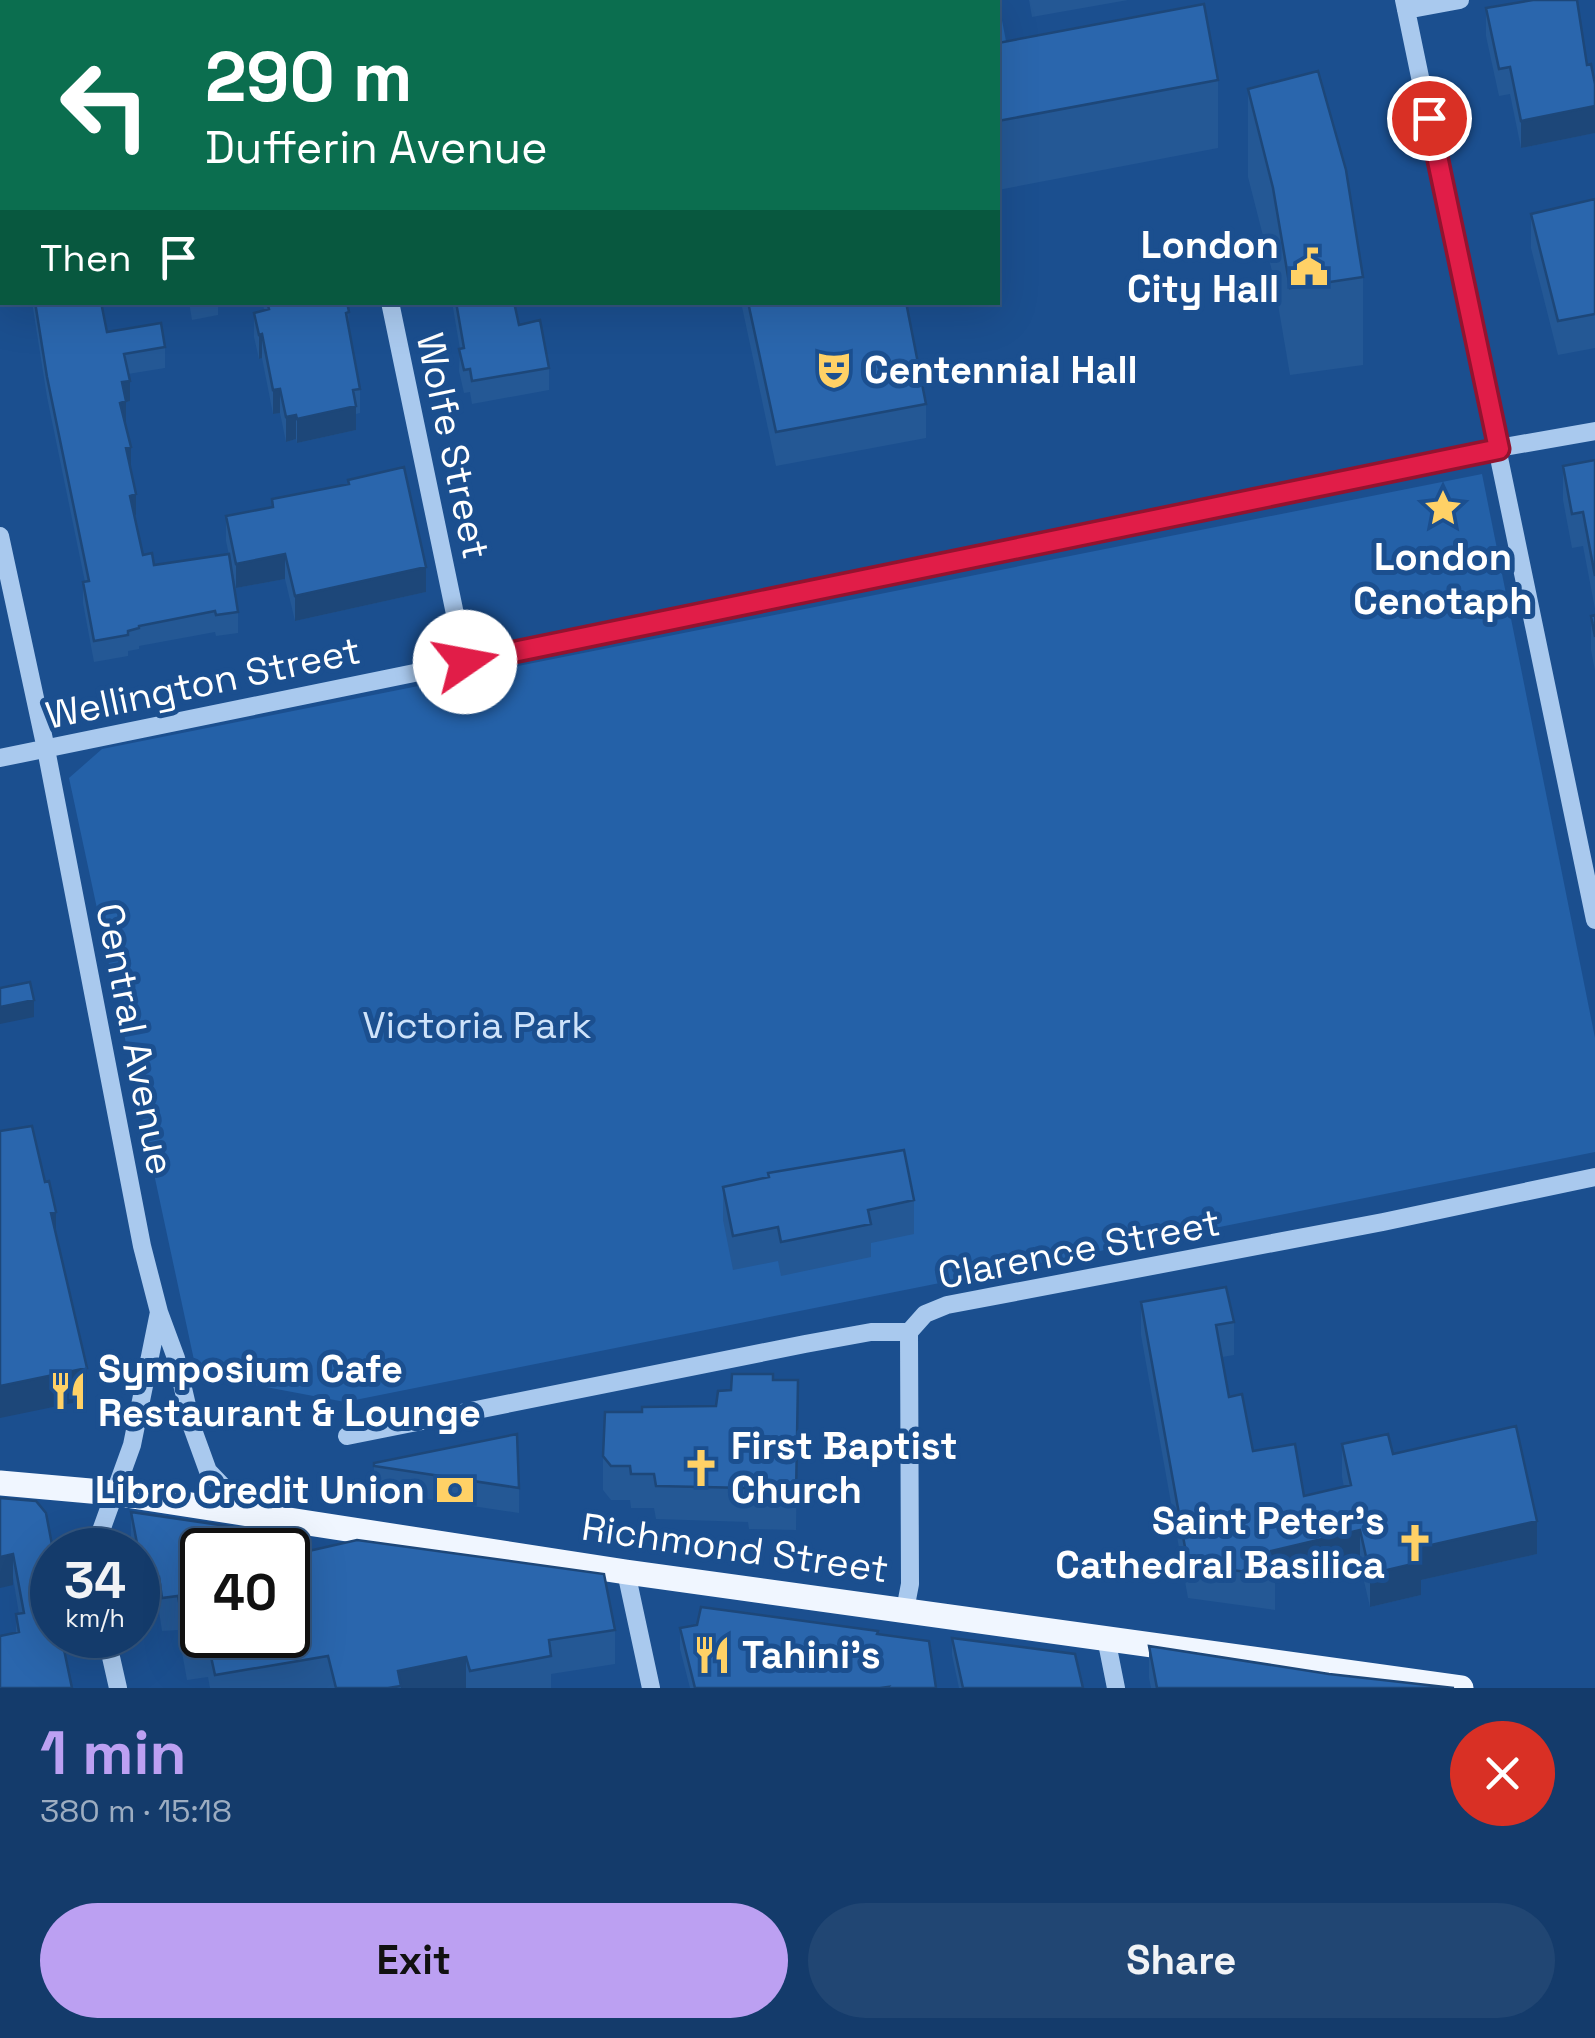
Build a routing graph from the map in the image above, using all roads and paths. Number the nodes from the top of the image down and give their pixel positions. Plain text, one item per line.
1 (1460, 0) edge
2 (1405, 5) edge
3 (391, 305) edge
4 (1595, 431) edge
5 (1499, 449) junction
6 (0, 536) edge
7 (465, 662) junction
8 (46, 748) junction
9 (0, 758) edge
10 (1595, 920) edge
11 (1595, 1177) edge
12 (158, 1312) junction
13 (908, 1332) junction
14 (348, 1436) dead end
15 (0, 1483) edge
16 (113, 1494) junction
17 (261, 1516) junction
18 (101, 1528) edge
19 (626, 1572) junction
20 (906, 1610) junction
21 (1106, 1638) junction
22 (111, 1658) edge
23 (118, 1688) edge
24 (651, 1688) edge
25 (1116, 1688) edge
26 (1461, 1688) edge

1 - 2 street
2 - 5 street
3 - 7 street, Wolfe Street
4 - 5 street, Wellington Street
5 - 7 street, Wellington Street
5 - 10 street
6 - 8 street, Central Avenue
7 - 8 street, Wellington Street
8 - 9 street, Wellington Street
8 - 12 street, Central Avenue
11 - 13 street, Clarence Street
12 - 16 street, Central Avenue
12 - 17 street
13 - 14 street, Clarence Street
13 - 20 street
15 - 16 main road, Richmond Street
16 - 17 main road, Richmond Street
16 - 18 street, Central Avenue
17 - 19 main road, Richmond Street
19 - 20 main road, Richmond Street
19 - 24 street
20 - 21 main road, Richmond Street
21 - 25 street
21 - 26 main road, Richmond Street
22 - 23 street

